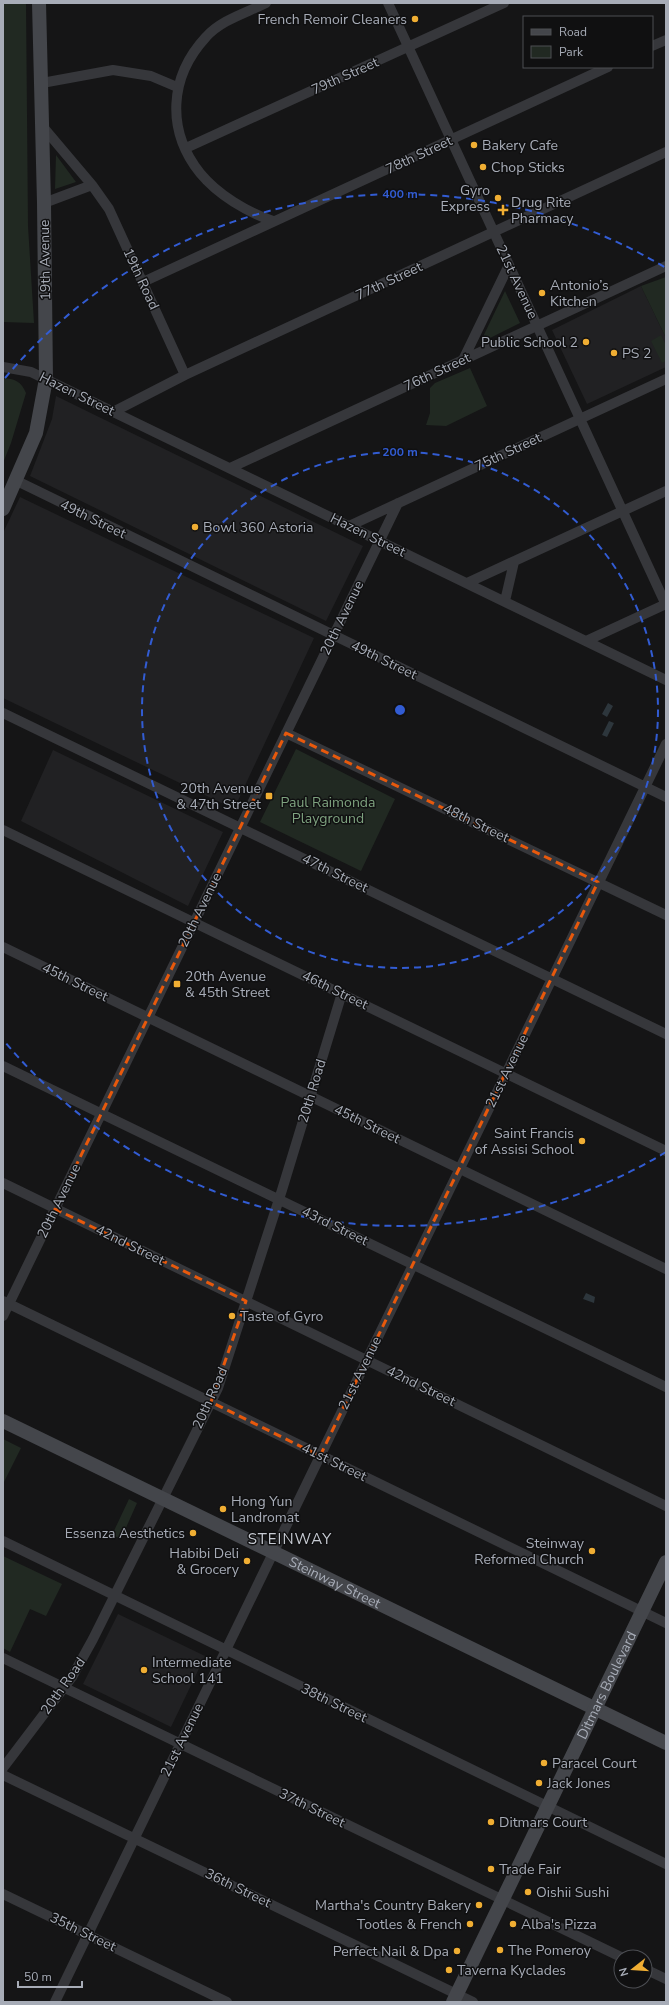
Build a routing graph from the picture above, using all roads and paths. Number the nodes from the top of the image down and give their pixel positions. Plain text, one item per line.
1 (39, 3) edge
2 (266, 3) edge
3 (388, 3) edge
4 (504, 3) edge
5 (666, 40) edge
6 (653, 46) edge
7 (408, 48) junction
8 (606, 68) edge
9 (42, 83) junction
10 (177, 87) junction
11 (43, 127) junction
12 (451, 140) junction
13 (186, 148) junction
14 (666, 152) edge
15 (92, 185) junction
16 (44, 203) junction
17 (273, 221) junction
18 (494, 232) junction
19 (509, 265) junction
20 (666, 266) edge
21 (143, 282) junction
22 (537, 325) junction
23 (463, 360) junction
24 (3, 367) edge
25 (185, 375) junction
26 (46, 379) junction
27 (666, 379) edge
28 (113, 412) junction
29 (580, 418) junction
30 (230, 468) junction
31 (17, 481) junction
32 (666, 491) edge
33 (398, 503) junction
34 (3, 510) edge
35 (623, 511) junction
36 (349, 526) junction
37 (380, 540) junction
38 (514, 562) junction
39 (467, 583) junction
40 (505, 601) junction
41 (666, 604) edge
42 (333, 636) junction
43 (586, 640) junction
44 (666, 680) edge
45 (3, 712) edge
46 (286, 733) junction
47 (666, 744) edge
48 (645, 787) junction
49 (666, 797) edge
50 (240, 827) junction
51 (3, 830) edge
52 (598, 882) junction
53 (666, 915) edge
54 (194, 922) junction
55 (3, 947) edge
56 (552, 979) junction
57 (342, 993) junction
58 (148, 1018) junction
59 (666, 1034) edge
60 (3, 1066) edge
61 (506, 1073) junction
62 (310, 1096) junction
63 (102, 1114) junction
64 (666, 1151) edge
65 (460, 1169) junction
66 (3, 1184) edge
67 (279, 1199) junction
68 (55, 1209) junction
69 (413, 1264) junction
70 (666, 1269) edge
71 (246, 1301) junction
72 (6, 1303) edge
73 (3, 1316) edge
74 (367, 1360) junction
75 (666, 1387) edge
76 (210, 1402) junction
77 (3, 1422) edge
78 (320, 1456) junction
79 (162, 1498) junction
80 (666, 1506) edge
81 (3, 1541) edge
82 (273, 1553) junction
83 (666, 1562) edge
84 (114, 1595) junction
85 (642, 1612) junction
86 (666, 1623) edge
87 (225, 1650) junction
88 (3, 1658) edge
89 (63, 1688) junction
90 (595, 1709) junction
91 (666, 1743) edge
92 (180, 1744) junction
93 (3, 1768) edge
94 (3, 1774) edge
95 (548, 1806) junction
96 (134, 1838) junction
97 (666, 1864) edge
98 (3, 1894) edge
99 (502, 1900) junction
100 (87, 1935) junction
101 (613, 1954) edge
102 (653, 1973) edge
103 (666, 1979) edge
104 (454, 1998) edge
105 (55, 2002) edge
106 (227, 2002) edge
107 (473, 2002) edge

1 - 9 street, 19th Avenue
2 - 10 street
3 - 7 street, 21st Avenue
4 - 7 street, 79th Street
5 - 6 street
7 - 12 street, 21st Avenue
7 - 13 street, 79th Street
8 - 12 street, 78th Street
9 - 10 street
9 - 11 street, 19th Avenue
10 - 13 street
11 - 15 street, 19th Road
11 - 16 street, 19th Avenue
12 - 17 street, 78th Street
12 - 18 street, 21st Avenue
13 - 17 street
14 - 18 street, 77th Street
15 - 16 street
15 - 21 street, 19th Road
16 - 26 street, 19th Avenue
17 - 21 street, 78th Street
18 - 19 street, 21st Avenue
18 - 25 street, 77th Street
19 - 22 street, 21st Avenue
19 - 23 street
20 - 22 street, 76th Street
21 - 25 street, 19th Road
22 - 23 street, 76th Street
22 - 29 street, 21st Avenue
23 - 30 street, 76th Street
24 - 26 street, Hazen Street
25 - 28 street, 77th Street
26 - 28 street, Hazen Street
26 - 31 street, 19th Avenue
27 - 29 street, 75th Street
28 - 30 street, Hazen Street
29 - 33 street, 75th Street
29 - 35 street, 21st Avenue
30 - 36 street, Hazen Street
31 - 34 street, 19th Avenue
31 - 42 street, 49th Street
32 - 35 street
33 - 36 street, 75th Street
33 - 37 street, 20th Avenue
35 - 38 street
35 - 41 street, 21st Avenue
36 - 37 street, Hazen Street
37 - 39 street, Hazen Street
37 - 42 street, 20th Avenue
38 - 39 street
38 - 40 street
39 - 40 street, Hazen Street
40 - 43 street, Hazen Street
41 - 43 street
42 - 46 street, 20th Avenue
42 - 48 street, 49th Street
43 - 44 street, Hazen Street
45 - 50 street, 47th Street
46 - 50 street, 20th Avenue
46 - 52 street, 48th Street
47 - 48 street, 21st Avenue
48 - 49 street, 49th Street
48 - 52 street, 21st Avenue
50 - 54 street, 20th Avenue
50 - 56 street, 47th Street
51 - 54 street, 46th Street
52 - 53 street, 48th Street
52 - 56 street, 21st Avenue
54 - 57 street, 46th Street
54 - 58 street, 20th Avenue
55 - 58 street, 45th Street
56 - 59 street, 47th Street
56 - 61 street, 21st Avenue
57 - 61 street, 46th Street
57 - 62 street, 20th Road
58 - 62 street, 45th Street
58 - 63 street, 20th Avenue
60 - 63 street, 43rd Street
61 - 64 street, 46th Street
61 - 65 street, 21st Avenue
62 - 65 street, 45th Street
62 - 67 street, 20th Road
63 - 67 street, 43rd Street
63 - 68 street, 20th Avenue
65 - 69 street, 21st Avenue
65 - 70 street, 45th Street
66 - 68 street, 42nd Street
67 - 69 street, 43rd Street
67 - 71 street, 20th Road
68 - 71 street, 42nd Street
68 - 72 street, 20th Avenue
69 - 74 street, 21st Avenue
69 - 75 street, 43rd Street
71 - 74 street, 42nd Street
71 - 76 street, 20th Road
72 - 73 street, 20th Avenue
72 - 76 street, 41st Street
74 - 78 street, 21st Avenue
74 - 80 street, 42nd Street
76 - 78 street, 41st Street
76 - 79 street, 20th Road
77 - 79 street, Steinway Street
78 - 82 street, 21st Avenue
78 - 85 street, 41st Street
79 - 82 street, Steinway Street
79 - 84 street, 20th Road
81 - 84 street, 38th Street
82 - 87 street, 21st Avenue
82 - 90 street, Steinway Street
83 - 85 street, Ditmars Boulevard
84 - 87 street, 38th Street
84 - 89 street, 20th Road
85 - 86 street, 41st Street
85 - 90 street, Ditmars Boulevard
87 - 92 street, 21st Avenue
87 - 95 street, 38th Street
88 - 89 street, 37th Street
89 - 92 street, 37th Street
89 - 93 street, 20th Road
90 - 91 street, Steinway Street
90 - 95 street, Ditmars Boulevard
92 - 96 street, 21st Avenue
92 - 99 street, 37th Street
94 - 96 street, 36th Street
95 - 97 street, 38th Street
95 - 99 street, Ditmars Boulevard
96 - 100 street, 21st Avenue
96 - 104 street, 36th Street
98 - 100 street, 35th Street
99 - 101 street, 37th Street
99 - 104 street, Ditmars Boulevard
100 - 105 street, 21st Avenue
100 - 106 street, 35th Street
102 - 103 street
104 - 107 street, 36th Street

